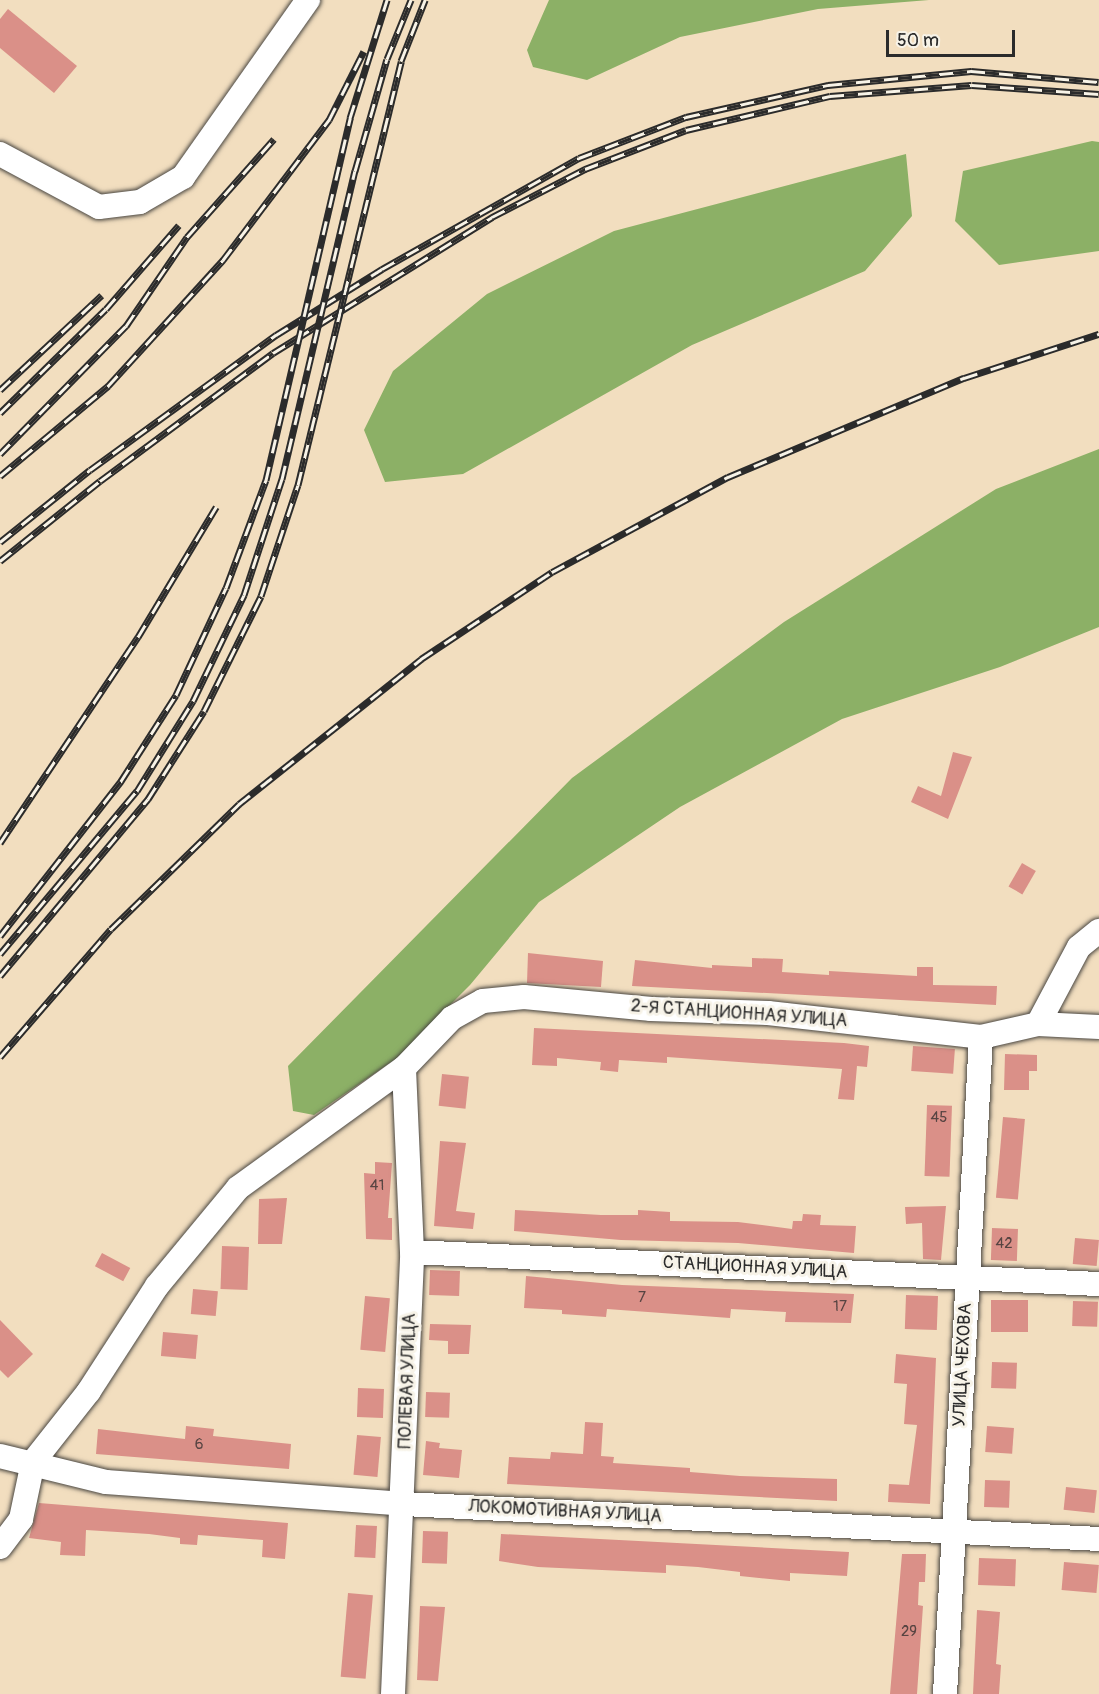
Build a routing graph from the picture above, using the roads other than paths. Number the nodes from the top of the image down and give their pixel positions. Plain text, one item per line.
1 (308, 0) edge
2 (0, 154) edge
3 (1099, 931) edge
4 (1038, 1024) junction
5 (1099, 1027) edge
6 (981, 1037) junction
7 (404, 1068) junction
8 (412, 1252) junction
9 (968, 1278) junction
10 (1099, 1284) edge
11 (0, 1456) edge
12 (33, 1462) junction
13 (404, 1504) junction
14 (953, 1532) junction
15 (1099, 1539) edge
16 (0, 1547) edge
17 (393, 1694) edge
18 (945, 1694) edge

1 - 2 street
3 - 4 street
4 - 5 street, 2-Я СТАНЦИОННАЯ УЛИЦА
4 - 6 street, 2-Я СТАНЦИОННАЯ УЛИЦА
6 - 7 street, 2-Я СТАНЦИОННАЯ УЛИЦА
6 - 9 street, УЛИЦА ЧЕХОВА
7 - 8 street, ПОЛЕВАЯ УЛИЦА
7 - 12 street, 2-Я СТАНЦИОННАЯ УЛИЦА
8 - 9 street, СТАНЦИОННАЯ УЛИЦА
8 - 13 street, ПОЛЕВАЯ УЛИЦА
9 - 10 street, СТАНЦИОННАЯ УЛИЦА
9 - 14 street, УЛИЦА ЧЕХОВА
11 - 12 street, ЛОКОМОТИВНАЯ УЛИЦА
12 - 13 street, ЛОКОМОТИВНАЯ УЛИЦА
12 - 16 street
13 - 14 street, ЛОКОМОТИВНАЯ УЛИЦА
13 - 17 street, ПОЛЕВАЯ УЛИЦА
14 - 15 street, ЛОКОМОТИВНАЯ УЛИЦА
14 - 18 street, УЛИЦА ЧЕХОВА

